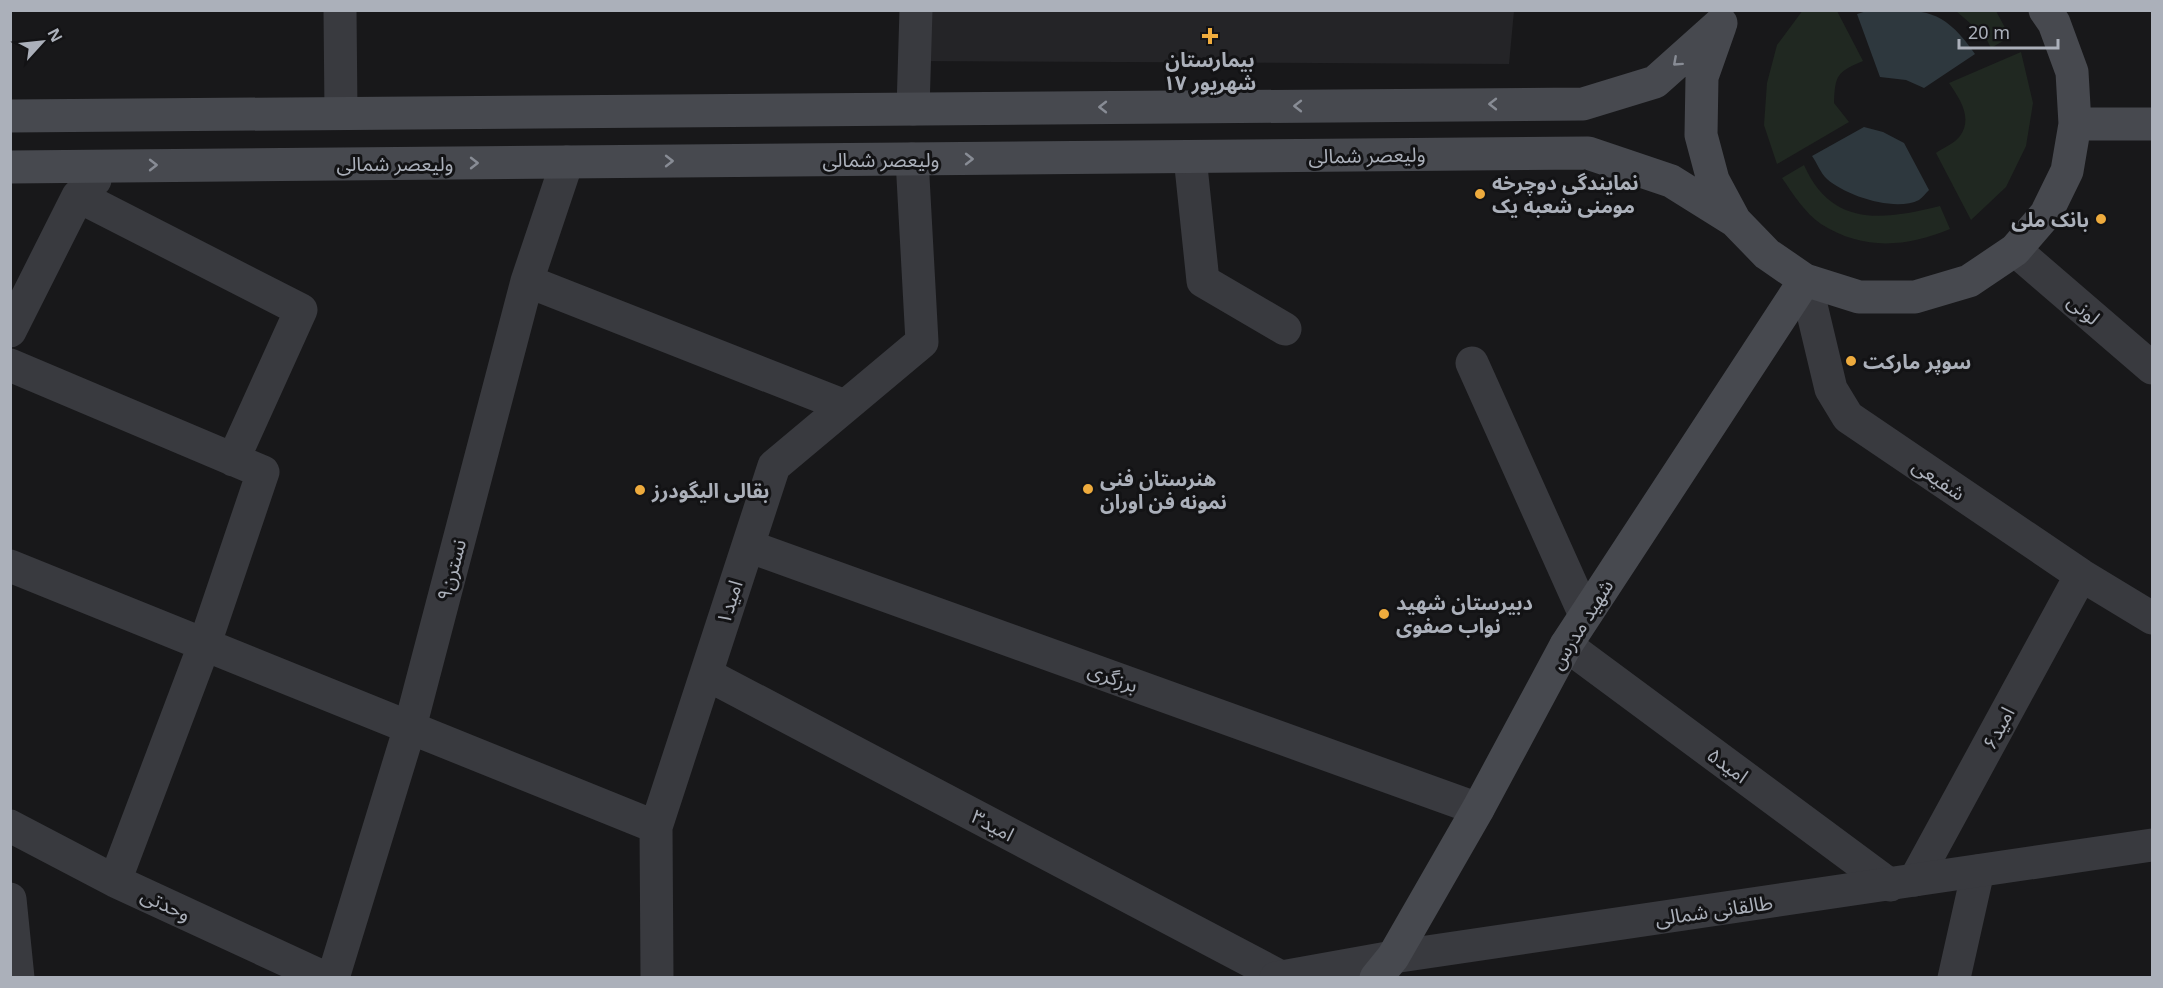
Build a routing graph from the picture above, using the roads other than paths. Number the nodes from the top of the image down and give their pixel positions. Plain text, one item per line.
1 (340, 10) edge
2 (916, 10) edge
3 (2045, 10) edge
4 (1726, 17) edge
5 (913, 109) junction
6 (341, 114) junction
7 (10, 116) edge
8 (2075, 124) junction
9 (2152, 124) edge
10 (1190, 157) junction
11 (912, 159) junction
12 (567, 162) junction
13 (109, 166) junction
14 (10, 167) edge
15 (78, 196) junction
16 (1735, 220) junction
17 (2015, 250) junction
18 (1805, 280) junction
19 (527, 281) junction
20 (1285, 329) dead end
21 (10, 331) edge
22 (1472, 363) dead end
23 (10, 366) edge
24 (2152, 368) edge
25 (845, 406) junction
26 (233, 460) junction
27 (748, 546) junction
28 (10, 566) edge
29 (2081, 575) junction
30 (1585, 615) junction
31 (2152, 618) edge
32 (205, 643) junction
33 (1566, 645) junction
34 (706, 674) junction
35 (410, 727) junction
36 (1478, 809) junction
37 (10, 826) edge
38 (656, 827) junction
39 (2152, 845) edge
40 (1978, 871) junction
41 (115, 881) junction
42 (1903, 883) junction
43 (10, 899) edge
44 (1384, 967) edge
45 (1281, 977) edge
46 (18, 978) edge
47 (325, 978) edge
48 (333, 978) edge
49 (657, 978) edge
50 (1276, 978) edge
51 (1954, 978) edge

1 - 6 street
2 - 5 street
3 - 8 main road
4 -> 5 main road
4 - 16 main road
5 - 6 main road
6 - 7 main road
8 - 9 main road
8 - 17 main road
11 -> 10 main road, ولیعصر شمالی
10 - 16 main road, ولیعصر شمالی
10 - 20 street
12 -> 11 main road, ولیعصر شمالی
11 - 25 street, امید۱
13 -> 12 main road, ولیعصر شمالی
12 - 19 street, نسترن۹
13 - 14 main road, ولیعصر شمالی
13 - 15 street
15 - 21 street
15 - 26 street
16 - 18 main road
17 - 18 main road
17 - 24 street, لونی
18 - 29 street, شفیعی
18 - 30 main road, شهید مدرس
19 - 25 street
19 - 35 street, نسترن۹
22 - 30 street
23 - 26 street
25 - 27 street, امید۱
26 - 32 street
27 - 34 street, امید۱
27 - 36 street, برزگری
28 - 32 street
29 - 31 street, شفیعی
29 - 42 street, امید۶
30 - 33 main road, شهید مدرس
32 - 35 street
32 - 41 street
33 - 36 main road, شهید مدرس
33 - 42 street, امید۵
34 - 38 street, امید۱
34 - 45 street, امید۳
35 - 38 street
35 - 48 street, نسترن۹
36 - 44 main road, شهید مدرس
37 - 41 street, وحدتی
38 - 49 street, امید۱
39 - 40 street, طالقانی شمالی
40 - 42 street, طالقانی شمالی
40 - 51 street
41 - 47 street, وحدتی
42 - 44 street, طالقانی شمالی
43 - 46 street
44 - 45 street, طالقانی شمالی
45 - 50 street, طالقانی شمالی

